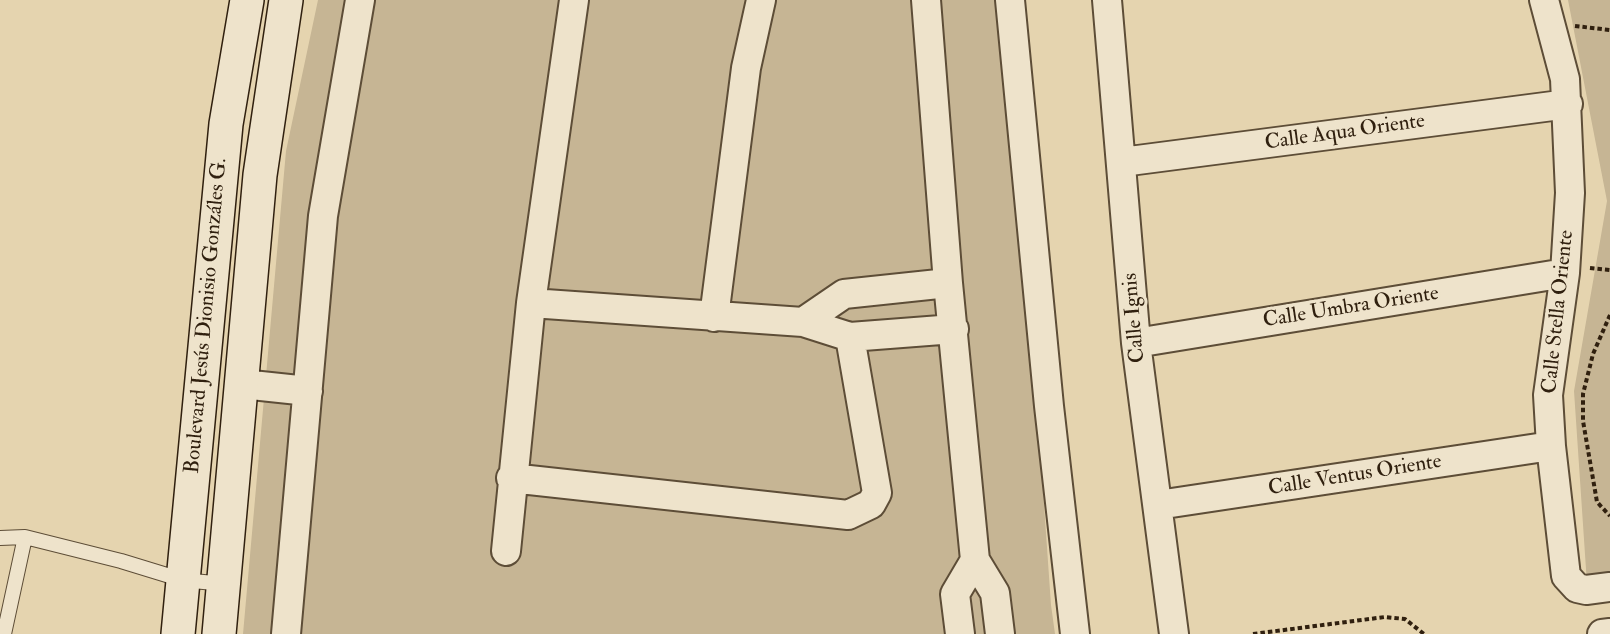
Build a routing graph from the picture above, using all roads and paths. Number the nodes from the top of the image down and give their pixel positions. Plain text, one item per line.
1 (247, 0) edge
2 (286, 0) edge
3 (360, 0) edge
4 (574, 0) edge
5 (761, 0) edge
6 (926, 0) edge
7 (1010, 0) edge
8 (1107, 0) edge
9 (1112, 0) edge
10 (1544, 0) edge
11 (1551, 28) junction
12 (1610, 30) edge
13 (1568, 104) junction
14 (226, 124) junction
15 (267, 132) junction
16 (1122, 162) junction
17 (1565, 273) junction
18 (948, 283) junction
19 (531, 303) junction
20 (714, 317) junction
21 (1609, 319) edge
22 (802, 322) junction
23 (954, 329) junction
24 (850, 337) junction
25 (1136, 343) junction
26 (242, 384) junction
27 (308, 392) junction
28 (1551, 446) junction
29 (511, 478) junction
30 (1158, 505) junction
31 (1610, 516) edge
32 (25, 537) junction
33 (0, 538) edge
34 (506, 551) dead end
35 (975, 560) junction
36 (183, 580) junction
37 (224, 584) junction
38 (1610, 587) edge
39 (1610, 633) edge
40 (4, 634) edge
41 (178, 634) edge
42 (219, 634) edge
43 (286, 634) edge
44 (960, 634) edge
45 (1000, 634) edge
46 (1075, 634) edge
47 (1174, 634) edge
48 (1253, 634) edge
49 (1424, 634) edge
50 (1602, 634) edge

1 - 14 main road, Boulevard Jesús Dionisio Gonzáles G.
2 - 15 main road, Boulevard Jesús Dionisio Gonzáles G.
3 - 27 street
4 - 19 street
5 - 20 street
6 - 18 street
7 - 46 street
8 - 9 street
8 - 16 street, Calle Ignis
10 - 11 street, Calle Stella Oriente
11 - 12 path
11 - 13 street, Calle Stella Oriente
13 - 16 street, Calle Aqua Oriente
13 - 17 street, Calle Stella Oriente
14 - 15 main road
14 - 36 main road, Boulevard Jesús Dionisio Gonzáles G.
15 - 26 main road, Boulevard Jesús Dionisio Gonzáles G.
16 - 25 street, Calle Ignis
17 - 25 street, Calle Umbra Oriente
17 - 28 street, Calle Stella Oriente
18 - 22 street
18 - 23 street
19 - 20 street
19 - 29 street
20 - 22 street
21 - 31 path
22 - 24 street
23 - 24 street
23 - 35 street
24 - 29 street
25 - 30 street, Calle Ignis
26 - 27 street
26 - 37 main road, Boulevard Jesús Dionisio Gonzáles G.
27 - 43 street
28 - 30 street, Calle Ventus Oriente
28 - 38 street, Calle Stella Oriente
29 - 34 street
30 - 47 street, Calle Ignis
32 - 33 lane
32 - 36 lane
32 - 40 lane
35 - 44 street
35 - 45 street
36 - 37 lane
36 - 41 main road, Boulevard Jesús Dionisio Gonzáles G.
37 - 42 main road, Boulevard Jesús Dionisio Gonzáles G.
39 - 50 street
48 - 49 path

